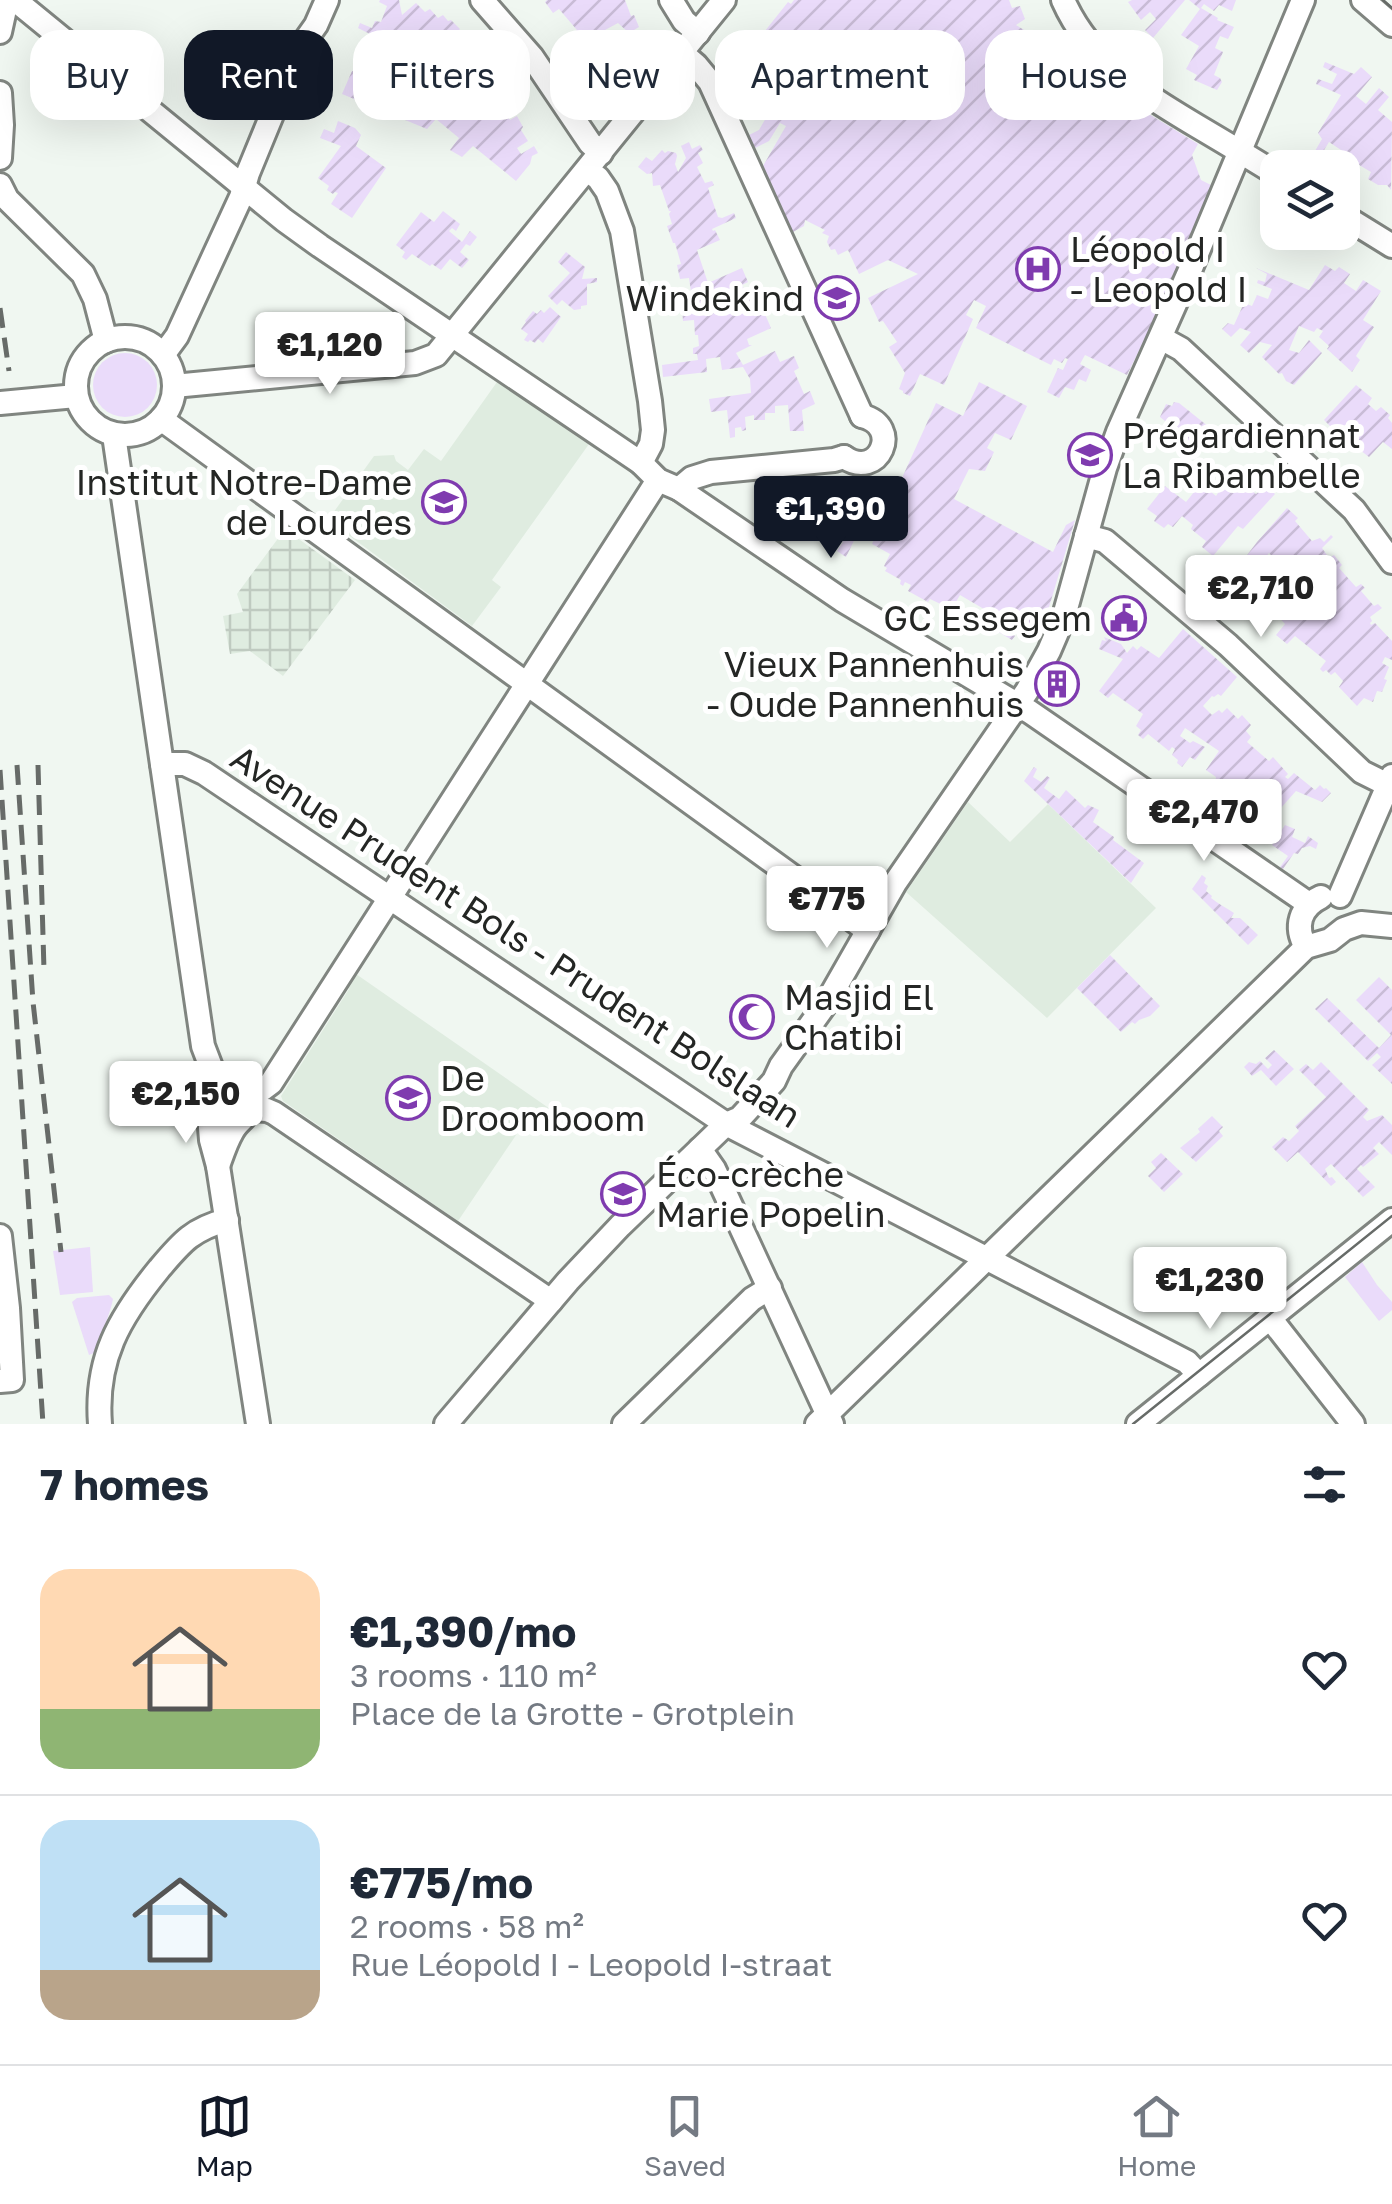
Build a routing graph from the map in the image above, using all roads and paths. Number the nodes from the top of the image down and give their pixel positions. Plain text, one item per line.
1 (7, 0) edge
2 (15, 0) edge
3 (327, 0) edge
4 (482, 0) edge
5 (671, 0) edge
6 (724, 0) edge
7 (1063, 0) edge
8 (1303, 0) edge
9 (1363, 0) edge
10 (1392, 24) edge
11 (0, 32) edge
12 (698, 33) junction
13 (695, 37) edge
14 (695, 63) edge
15 (0, 94) edge
16 (628, 120) edge
17 (1240, 151) junction
18 (0, 158) edge
19 (594, 162) junction
20 (1260, 164) edge
21 (0, 186) edge
22 (244, 186) junction
23 (1360, 226) edge
24 (1392, 246) edge
25 (452, 336) junction
26 (1161, 338) junction
27 (106, 341) junction
28 (163, 355) junction
29 (174, 386) junction
30 (76, 396) junction
31 (0, 403) edge
32 (161, 420) junction
33 (114, 434) junction
34 (659, 477) junction
35 (1086, 536) junction
36 (1392, 562) edge
37 (526, 685) junction
38 (1018, 704) junction
39 (162, 764) junction
40 (1390, 780) edge
41 (1340, 896) junction
42 (389, 898) junction
43 (1309, 904) junction
44 (1361, 923) junction
45 (1392, 926) edge
46 (868, 931) junction
47 (1306, 947) junction
48 (219, 1088) junction
49 (243, 1110) junction
50 (209, 1115) junction
51 (726, 1124) junction
52 (700, 1148) junction
53 (218, 1166) junction
54 (226, 1220) junction
55 (1392, 1220) edge
56 (0, 1236) edge
57 (986, 1259) junction
58 (770, 1288) junction
59 (551, 1301) junction
60 (1270, 1318) junction
61 (1198, 1374) junction
62 (0, 1381) edge
63 (826, 1421) edge
64 (100, 1424) edge
65 (258, 1424) edge
66 (446, 1424) edge
67 (624, 1424) edge
68 (1138, 1424) edge
69 (1353, 1424) edge

1 - 11 street
2 - 22 street
3 - 22 street
4 - 19 street
5 - 12 street
6 - 12 street
7 - 17 street
8 - 17 street
9 - 10 street
12 - 13 street
14 - 34 street
15 - 18 street
16 - 19 street
17 - 20 street
17 - 26 street
19 - 25 street
19 - 34 street
21 - 27 street
22 - 25 street
22 - 28 street
23 - 24 street
25 - 29 street
25 - 34 street
26 - 35 street
26 - 36 street
27 - 28 street
27 - 30 street
28 - 29 street
29 - 32 street
30 - 31 street
30 - 33 street
32 - 33 street
32 - 37 street
33 - 39 street
34 - 37 street
34 - 38 street
35 - 38 street
35 - 40 street
37 - 42 street
37 - 46 street
38 - 43 street
38 - 46 street
39 - 42 street, Avenue Prudent Bols - Prudent Bolslaan
39 - 48 street
40 - 41 street
41 - 43 street
41 - 44 street
42 - 49 street
42 - 51 street, Avenue Prudent Bols - Prudent Bolslaan
43 - 47 street
44 - 45 street
44 - 47 street
46 - 51 street
47 - 57 street
48 - 49 street
48 - 50 street
49 - 50 street
49 - 53 street
49 - 59 street
50 - 53 street
51 - 52 street
51 - 57 street, Avenue Prudent Bols - Prudent Bolslaan
52 - 58 street
52 - 59 street
53 - 54 street
54 - 64 street
54 - 65 street
55 - 60 street
56 - 62 street
57 - 61 street, Avenue Prudent Bols - Prudent Bolslaan
57 - 63 street
58 - 63 street
58 - 67 street
59 - 66 street
60 - 61 street
60 - 69 street
61 - 68 street

